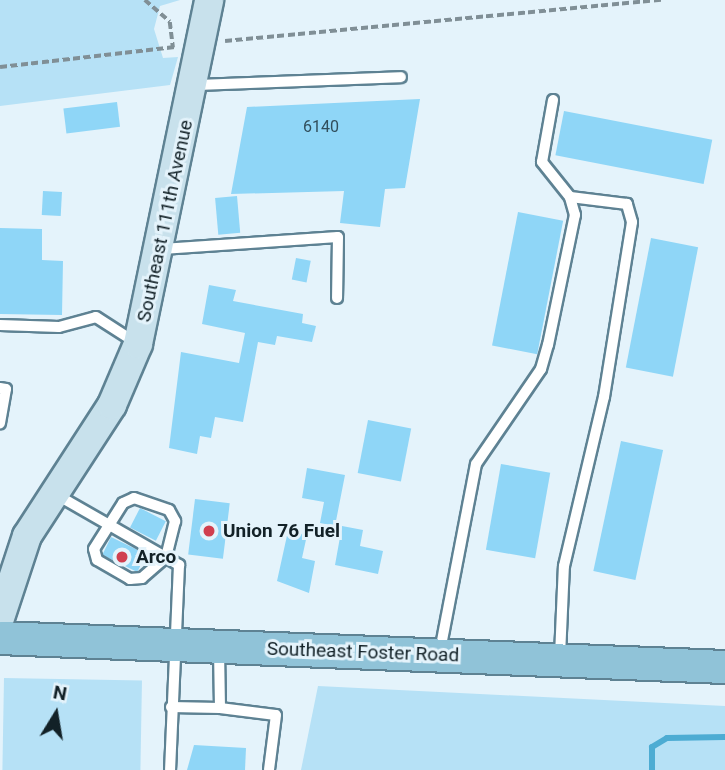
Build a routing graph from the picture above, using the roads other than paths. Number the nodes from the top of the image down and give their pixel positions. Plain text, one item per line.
1 (209, 0) edge
2 (401, 77) dead end
3 (192, 85) junction
4 (553, 100) dead end
5 (570, 197) junction
6 (162, 249) junction
7 (337, 298) dead end
8 (0, 325) edge
9 (138, 344) junction
10 (0, 388) edge
11 (0, 423) edge
12 (54, 493) junction
13 (108, 524) junction
14 (166, 557) junction
15 (0, 618) edge
16 (0, 638) edge
17 (177, 645) junction
18 (219, 646) junction
19 (439, 655) junction
20 (560, 659) junction
21 (725, 667) edge
22 (171, 707) junction
23 (220, 708) junction
24 (170, 770) edge
25 (270, 770) edge

1 - 3 street, Southeast 111th Avenue
2 - 3 lane
3 - 6 street, Southeast 111th Avenue
4 - 5 lane
5 - 19 lane
5 - 20 lane
6 - 7 lane
6 - 9 street, Southeast 111th Avenue
8 - 9 lane
9 - 12 street, Southeast 111th Avenue
10 - 11 lane
12 - 13 lane
12 - 15 street, Southeast 111th Avenue
13 - 14 lane
13 - 14 lane
13 - 14 lane
14 - 17 lane
16 - 17 main road, Southeast Foster Road
17 - 18 main road, Southeast Foster Road
17 - 22 lane
18 - 19 main road, Southeast Foster Road
18 - 23 lane
19 - 20 main road, Southeast Foster Road
20 - 21 main road, Southeast Foster Road
22 - 23 lane
22 - 24 lane
23 - 25 lane

